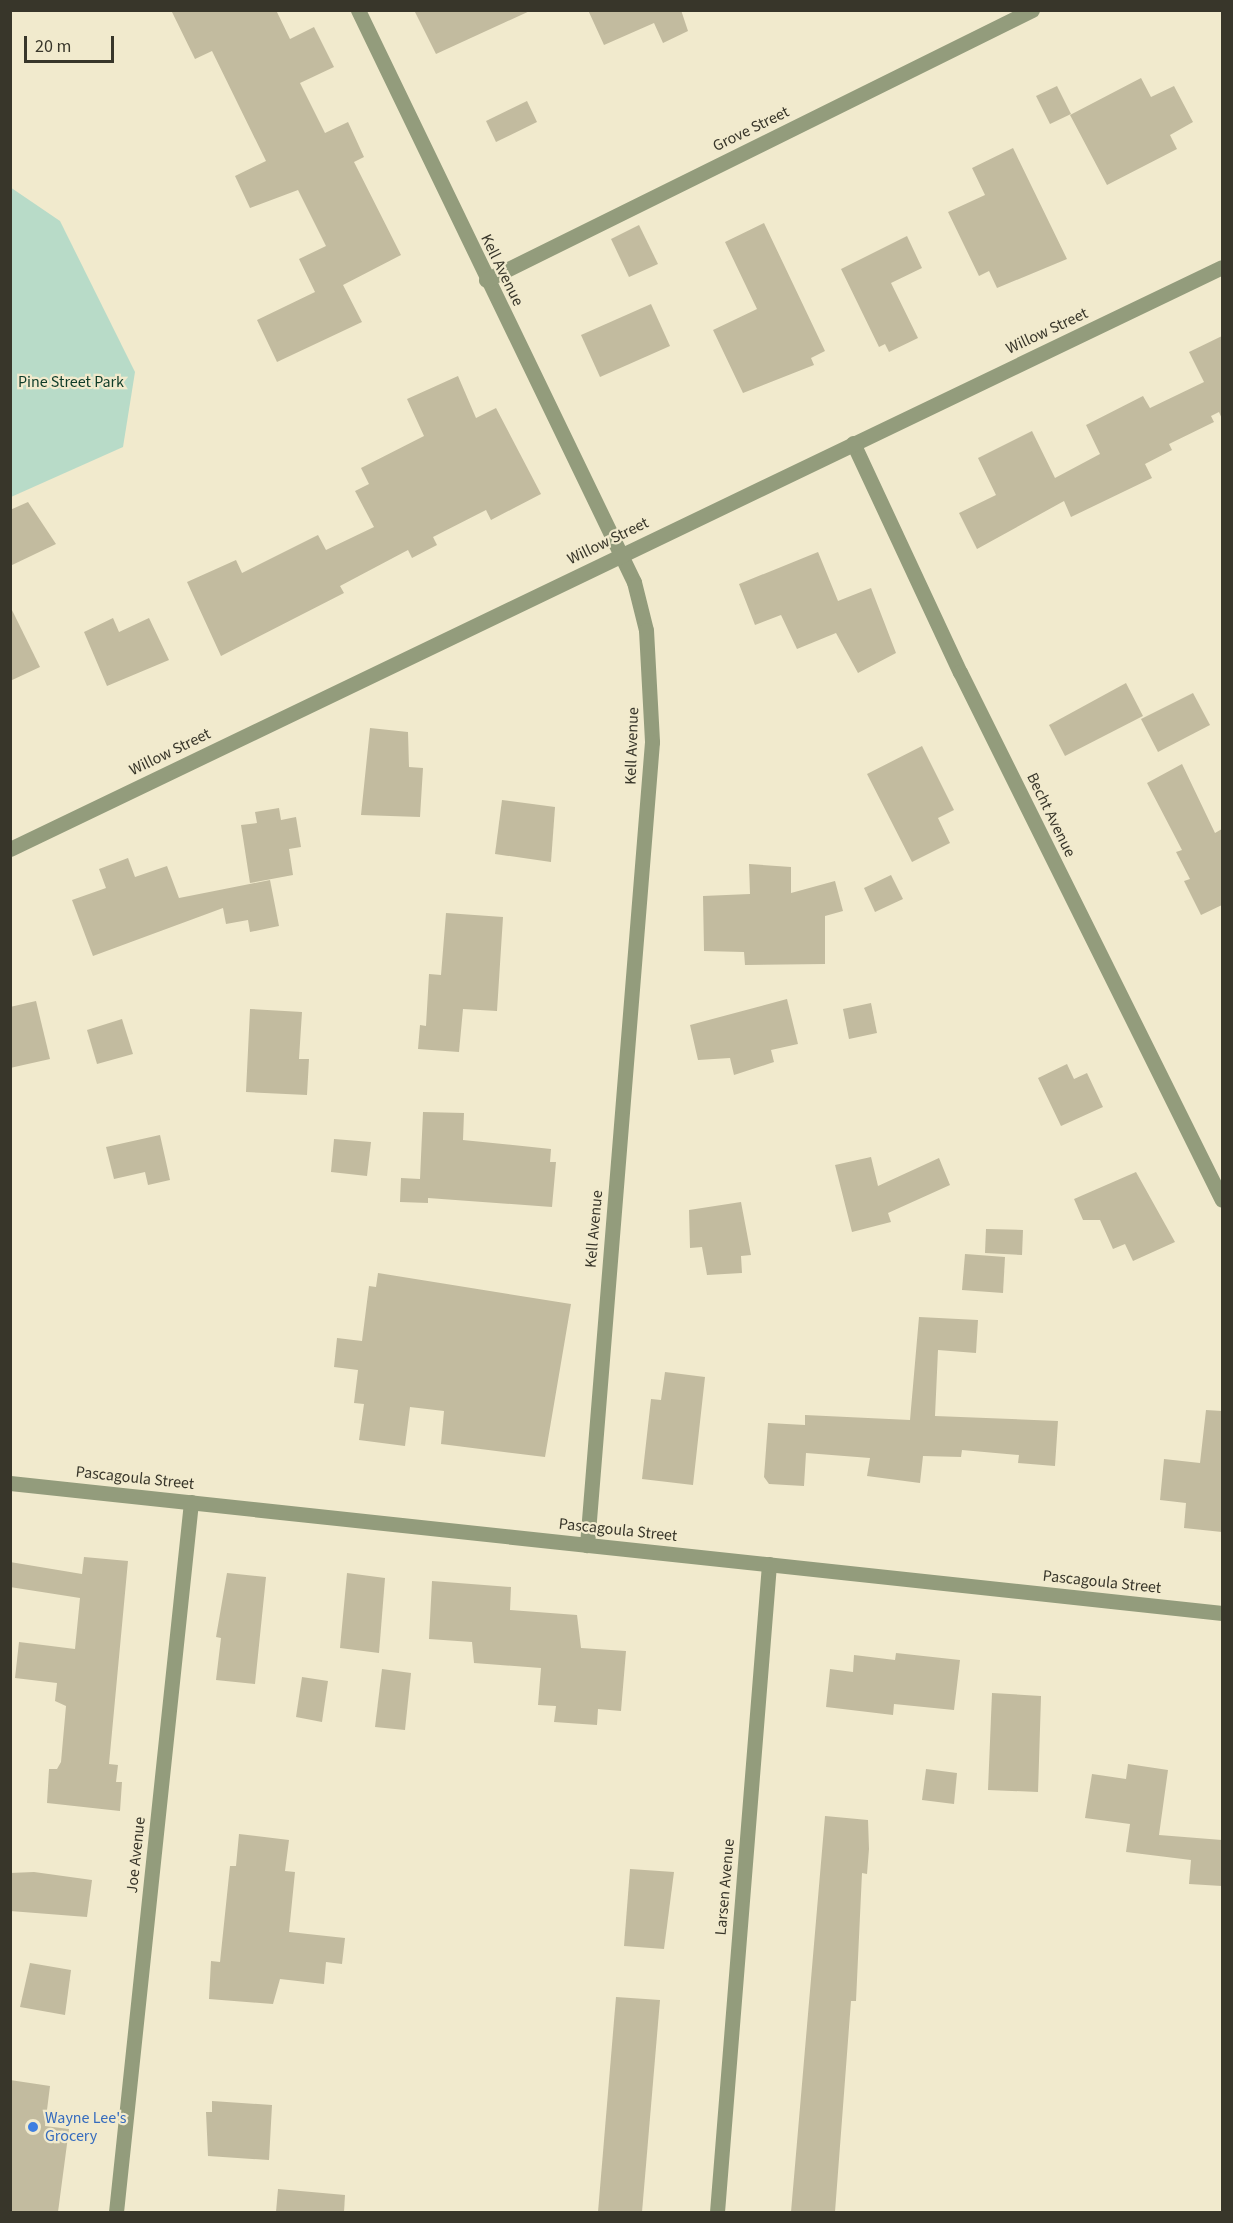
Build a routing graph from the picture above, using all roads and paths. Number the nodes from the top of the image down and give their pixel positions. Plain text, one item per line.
1 (1032, 10) edge
2 (361, 12) edge
3 (1222, 267) edge
4 (486, 280) junction
5 (854, 443) junction
6 (620, 555) junction
7 (10, 849) edge
8 (1222, 1200) edge
9 (10, 1483) edge
10 (191, 1502) junction
11 (586, 1545) junction
12 (769, 1564) junction
13 (1222, 1613) edge
14 (116, 2212) edge
15 (717, 2212) edge

1 - 4 street, Grove Street
2 - 4 street, Kell Avenue
3 - 5 street, Willow Street
4 - 6 street, Kell Avenue
5 - 6 street, Willow Street
5 - 8 street, Becht Avenue
6 - 7 street, Willow Street
6 - 11 street, Kell Avenue
9 - 10 street, Pascagoula Street
10 - 11 street, Pascagoula Street
10 - 14 street, Joe Avenue
11 - 12 street, Pascagoula Street
12 - 13 street, Pascagoula Street
12 - 15 street, Larsen Avenue

